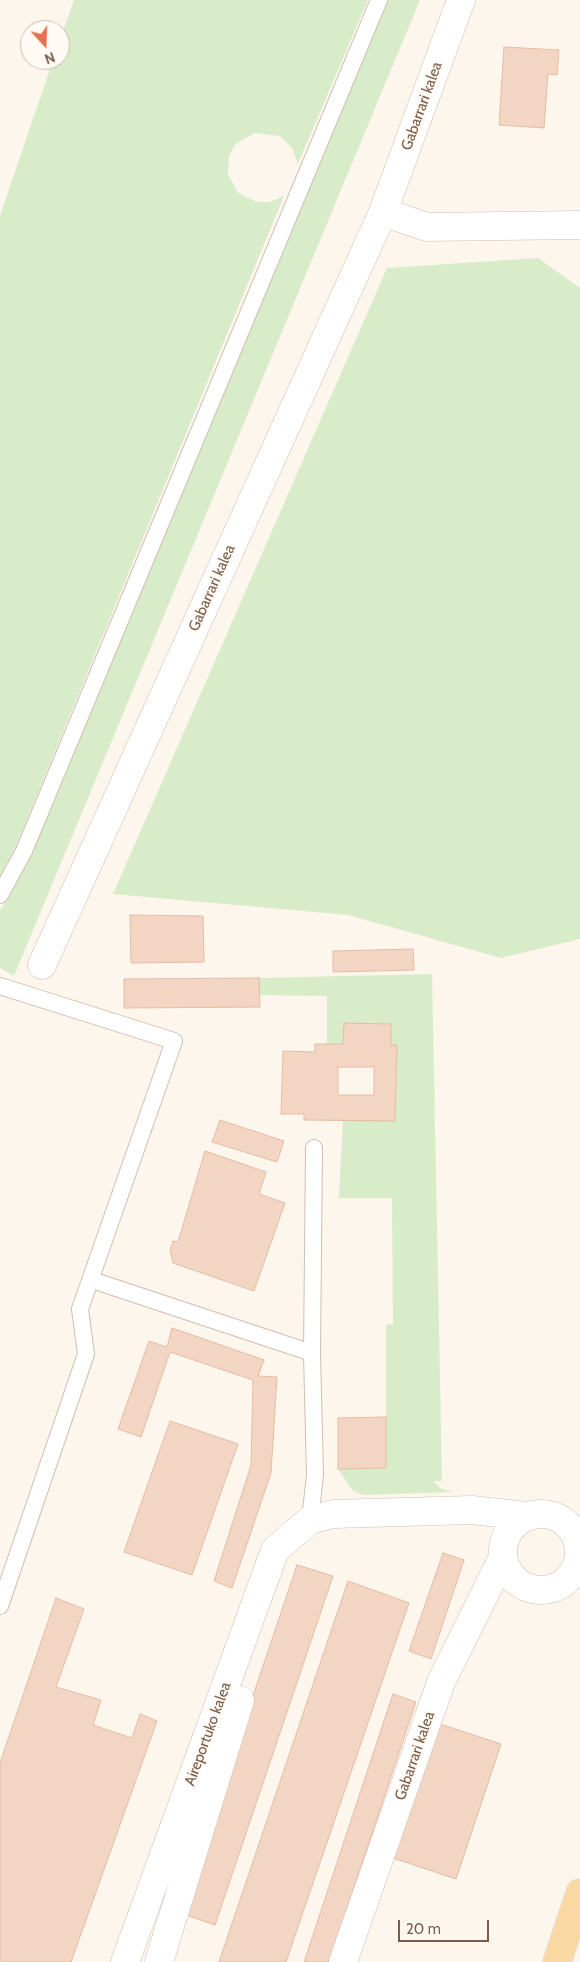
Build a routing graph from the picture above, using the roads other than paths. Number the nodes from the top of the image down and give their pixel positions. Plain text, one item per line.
1 (379, 0) edge
2 (460, 0) edge
3 (383, 212) junction
4 (580, 225) edge
5 (0, 895) edge
6 (42, 965) dead end
7 (0, 986) edge
8 (314, 1148) dead end
9 (92, 1280) junction
10 (312, 1353) junction
11 (526, 1516) junction
12 (310, 1520) junction
13 (576, 1529) edge
14 (503, 1557) junction
15 (0, 1606) edge
16 (580, 1892) edge
17 (125, 1962) edge
18 (159, 1962) edge
19 (343, 1962) edge
20 (556, 1962) edge

1 - 5 lane
2 - 3 street, Gabarrari kalea
3 - 4 street
3 - 6 street, Gabarrari kalea
7 - 9 lane
8 - 10 lane
9 - 10 lane
9 - 15 lane
10 - 12 lane
11 - 12 street, Aireportuko kalea
11 - 13 street
11 - 14 street, Gabarrari kalea
12 - 17 street, Aireportuko kalea
12 - 18 street, Aireportuko kalea
13 - 14 street
14 - 19 street, Gabarrari kalea
16 - 20 main road

